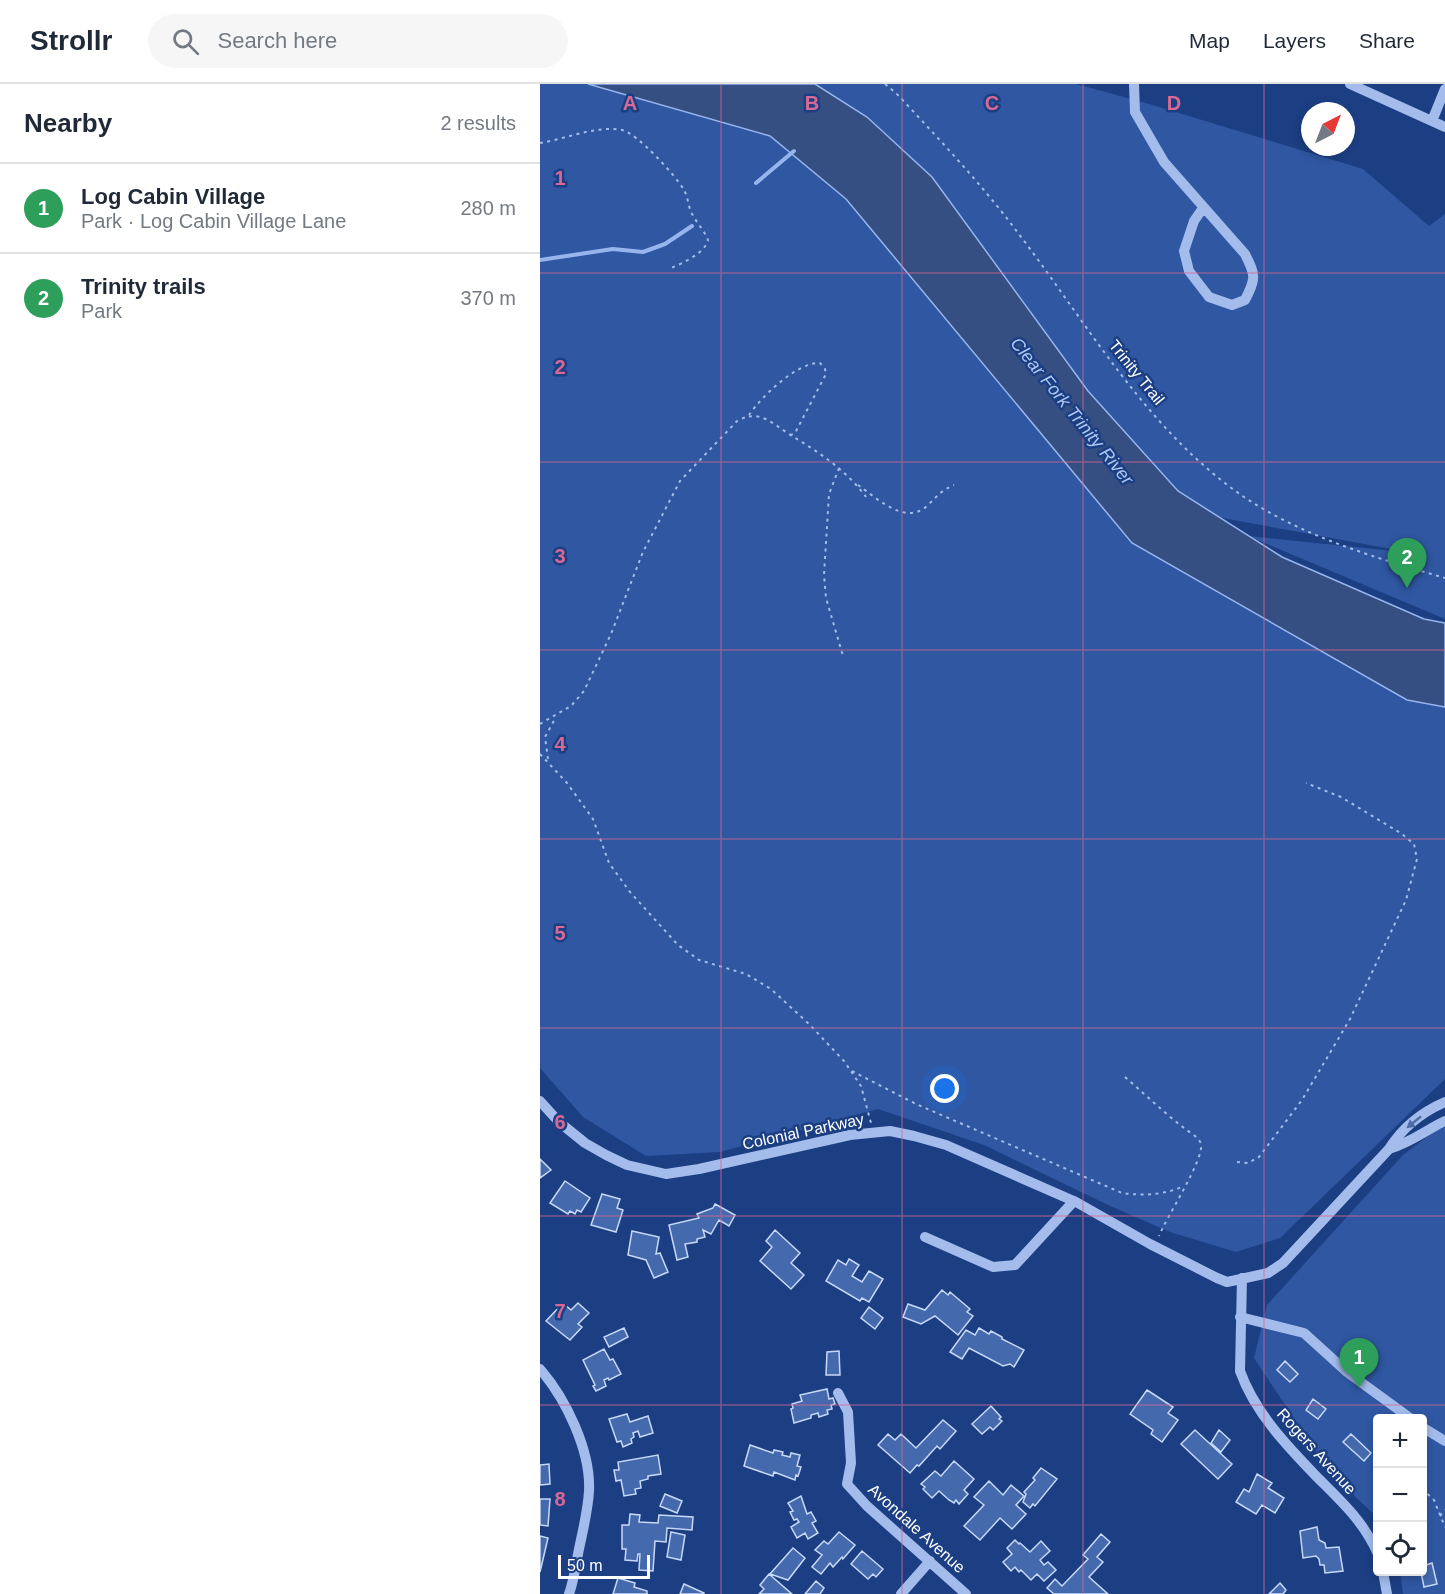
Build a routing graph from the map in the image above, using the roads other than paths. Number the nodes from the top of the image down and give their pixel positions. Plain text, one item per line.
1 (1134, 84) edge
2 (1350, 84) edge
3 (1372, 88) edge
4 (1445, 89) edge
5 (1432, 121) junction
6 (1445, 127) edge
7 (1203, 208) junction
8 (540, 1101) edge
9 (1443, 1102) edge
10 (1445, 1121) edge
11 (1389, 1149) junction
12 (1074, 1201) junction
13 (925, 1237) dead end
14 (1242, 1278) junction
15 (1240, 1317) junction
16 (540, 1370) edge
17 (838, 1393) dead end
18 (1403, 1414) edge
19 (1427, 1431) edge
20 (1445, 1441) edge
21 (1373, 1544) edge
22 (930, 1561) junction
23 (1384, 1576) edge
24 (569, 1594) edge
25 (901, 1594) edge
26 (966, 1594) edge
27 (1387, 1594) edge

1 - 7 street
2 - 3 street
3 - 5 street
4 - 5 street
5 - 6 street
7 - 7 street
8 - 12 street, Colonial Parkway
9 -> 11 street
10 - 11 street
11 - 14 street
12 - 13 street
12 - 14 street, Colonial Parkway
14 - 15 street, Rogers Avenue
15 - 18 street
15 - 21 street, Rogers Avenue
16 - 24 street
17 - 22 street, Avondale Avenue
19 - 20 street
22 - 25 street
22 - 26 street, Avondale Avenue
23 - 27 street

